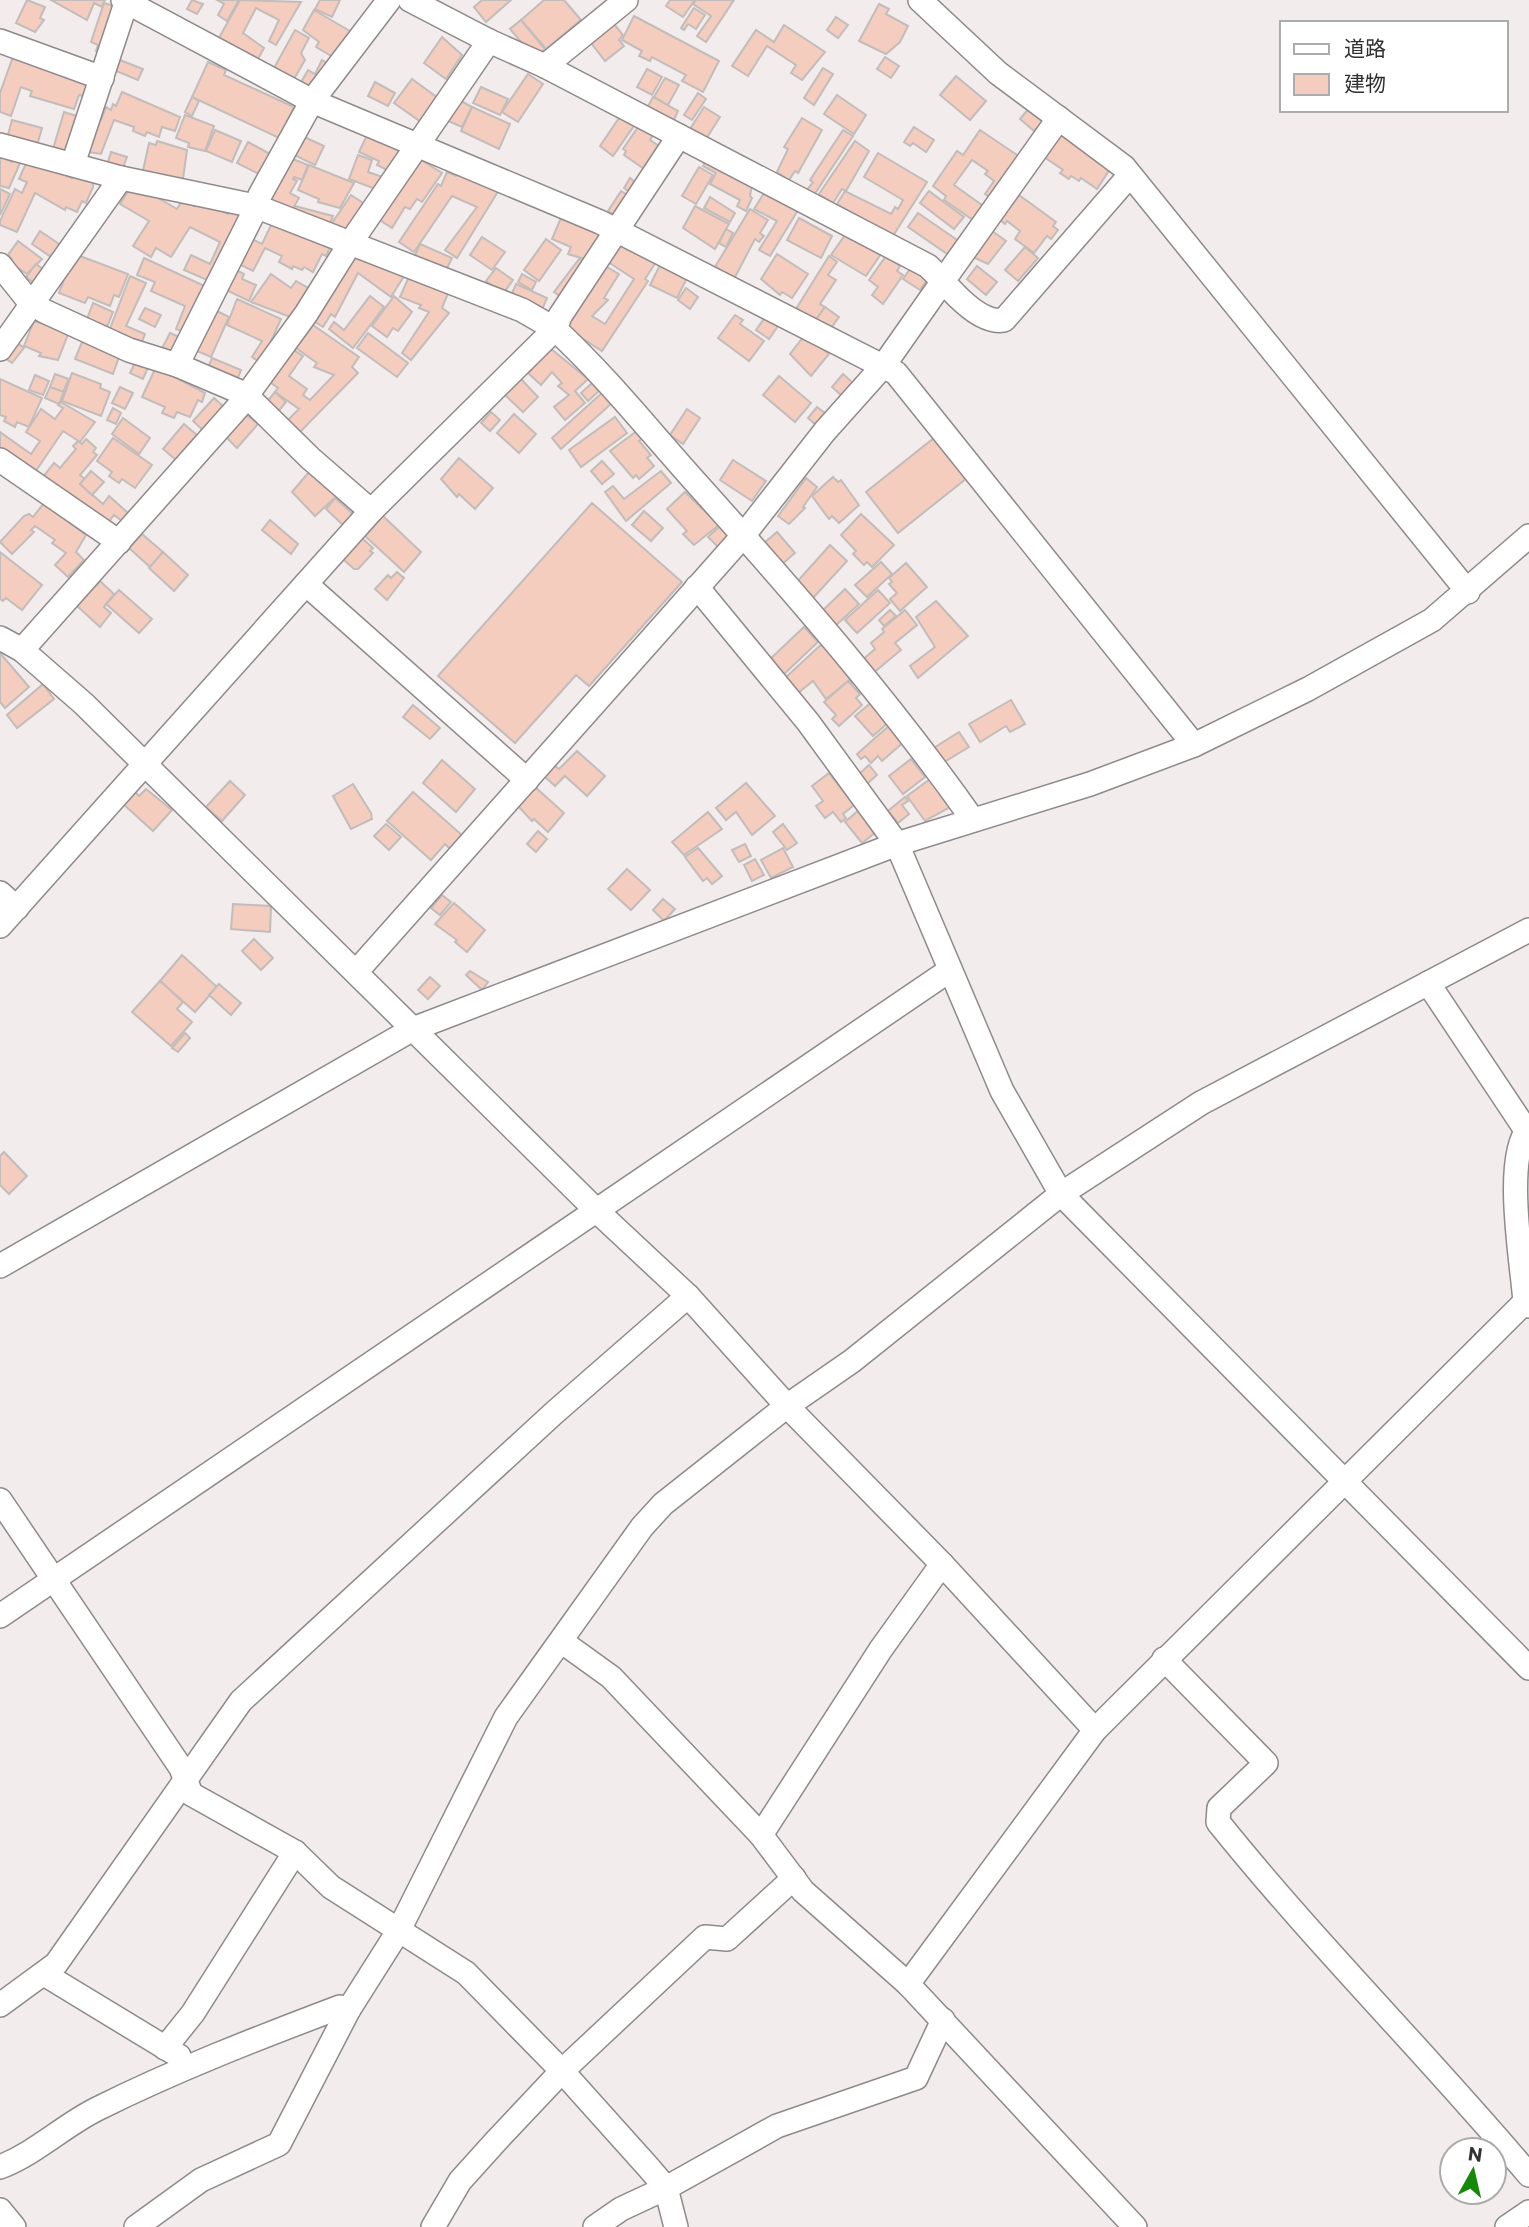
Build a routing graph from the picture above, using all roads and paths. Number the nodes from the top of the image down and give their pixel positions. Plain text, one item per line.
1 (388, 0) edge
2 (410, 0) edge
3 (626, 0) edge
4 (920, 0) edge
5 (125, 1) edge
6 (0, 41) edge
7 (489, 41) junction
8 (545, 66) junction
9 (102, 78) junction
10 (312, 101) junction
11 (1059, 118) junction
12 (679, 136) junction
13 (0, 145) edge
14 (415, 147) junction
15 (73, 164) junction
16 (1130, 175) junction
17 (121, 178) junction
18 (255, 206) junction
19 (616, 230) junction
20 (351, 242) junction
21 (0, 265) edge
22 (943, 281) junction
23 (33, 304) junction
24 (555, 329) junction
25 (0, 349) edge
26 (177, 365) junction
27 (884, 365) junction
28 (245, 394) junction
29 (0, 460) edge
30 (371, 511) junction
31 (743, 536) junction
32 (1529, 536) edge
33 (119, 542) junction
34 (306, 584) junction
35 (697, 587) junction
36 (1468, 592) junction
37 (0, 638) edge
38 (22, 650) junction
39 (1194, 745) junction
40 (144, 762) junction
41 (527, 780) junction
42 (972, 820) junction
43 (897, 844) junction
44 (9, 900) edge
45 (0, 926) edge
46 (1529, 930) edge
47 (950, 970) junction
48 (356, 972) junction
49 (1428, 983) junction
50 (413, 1029) junction
51 (1528, 1129) edge
52 (1060, 1194) junction
53 (598, 1212) junction
54 (0, 1266) edge
55 (688, 1296) junction
56 (1527, 1304) edge
57 (787, 1406) junction
58 (1343, 1482) junction
59 (0, 1500) edge
60 (942, 1564) junction
61 (54, 1579) junction
62 (0, 1616) edge
63 (561, 1641) junction
64 (1164, 1659) junction
65 (1529, 1668) edge
66 (1095, 1730) junction
67 (185, 1777) junction
68 (761, 1835) junction
69 (295, 1852) junction
70 (794, 1878) junction
71 (399, 1930) junction
72 (44, 1974) junction
73 (908, 1984) junction
74 (0, 2005) edge
75 (349, 2009) junction
76 (943, 2020) junction
77 (165, 2048) junction
78 (187, 2069) junction
79 (562, 2071) junction
80 (0, 2167) edge
81 (1529, 2175) edge
82 (666, 2188) junction
83 (0, 2210) edge
84 (1529, 2212) edge
85 (14, 2227) edge
86 (136, 2227) edge
87 (433, 2227) edge
88 (595, 2227) edge
89 (676, 2227) edge
90 (1135, 2227) edge
91 (1507, 2227) edge

1 - 10 street
2 - 7 street
3 - 8 street
4 - 11 street
5 - 9 street
5 - 10 street
6 - 9 street
7 - 8 street
7 - 14 street
8 - 12 street
9 - 15 street
10 - 14 street
10 - 18 street
11 - 16 street
11 - 22 street
12 - 19 street
12 - 22 street
13 - 15 street
14 - 19 street
14 - 20 street
15 - 17 street
16 - 22 street
16 - 36 street
17 - 18 street
17 - 23 street
18 - 20 street
18 - 26 street
19 - 24 street
19 - 27 street
20 - 24 street
20 - 28 street
21 - 23 street
22 - 27 street
23 - 25 street
23 - 26 street
24 - 30 street
24 - 31 street
26 - 28 street
27 - 31 street
27 - 39 street
28 - 30 street
28 - 33 street
29 - 33 street
30 - 34 street
31 - 35 street
31 - 42 street
32 - 36 street
33 - 38 street
34 - 40 street
34 - 41 street
35 - 41 street
35 - 43 street
36 - 39 street
37 - 38 street
38 - 40 street
39 - 42 street
40 - 44 street
40 - 48 street
41 - 48 street
42 - 43 street
43 - 47 street
43 - 50 street
44 - 45 street
46 - 49 street
47 - 52 street
47 - 53 street
48 - 50 street
49 - 51 street
49 - 52 street
50 - 53 street
50 - 54 street
51 - 56 street
52 - 57 street
52 - 58 street
53 - 55 street
53 - 61 street
55 - 57 street
55 - 67 street
56 - 58 street
57 - 60 street
57 - 63 street
58 - 64 street
58 - 65 street
59 - 61 street
60 - 66 street
60 - 68 street
61 - 62 street
61 - 67 street
63 - 68 street
63 - 71 street
64 - 66 street
64 - 81 street
66 - 73 street
67 - 69 street
67 - 72 street
68 - 70 street
69 - 71 street
69 - 77 street
70 - 73 street
70 - 79 street
71 - 75 street
71 - 79 street
72 - 74 street
72 - 77 street
73 - 76 street
75 - 78 street
75 - 86 street
76 - 82 street
76 - 90 street
77 - 78 street
78 - 80 street
79 - 82 street
79 - 87 street
82 - 88 street
82 - 89 street
83 - 85 street
84 - 91 street

